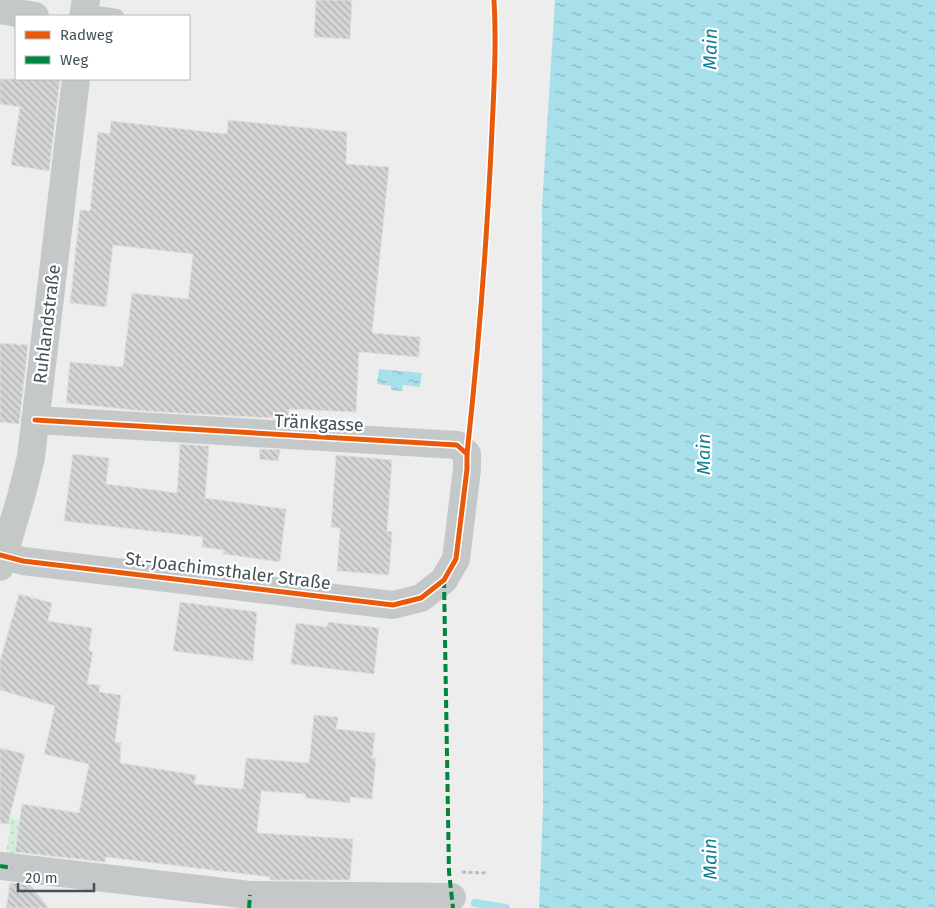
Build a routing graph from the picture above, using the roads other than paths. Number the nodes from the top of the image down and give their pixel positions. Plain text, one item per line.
1 (84, 9) edge
2 (0, 10) edge
3 (29, 15) edge
4 (112, 15) edge
5 (76, 80) edge
6 (35, 420) junction
7 (1, 559) edge
8 (444, 580) joint
9 (0, 866) edge
10 (455, 885) road end
11 (250, 901) edge

1 - 4 lane
2 - 3 street
5 - 6 street, Ruhlandstraße
6 - 7 street, Ruhlandstraße
6 - 8 street, Tränkgasse
7 - 8 street, St.-Joachimsthaler Straße
9 - 11 street
10 - 11 street

